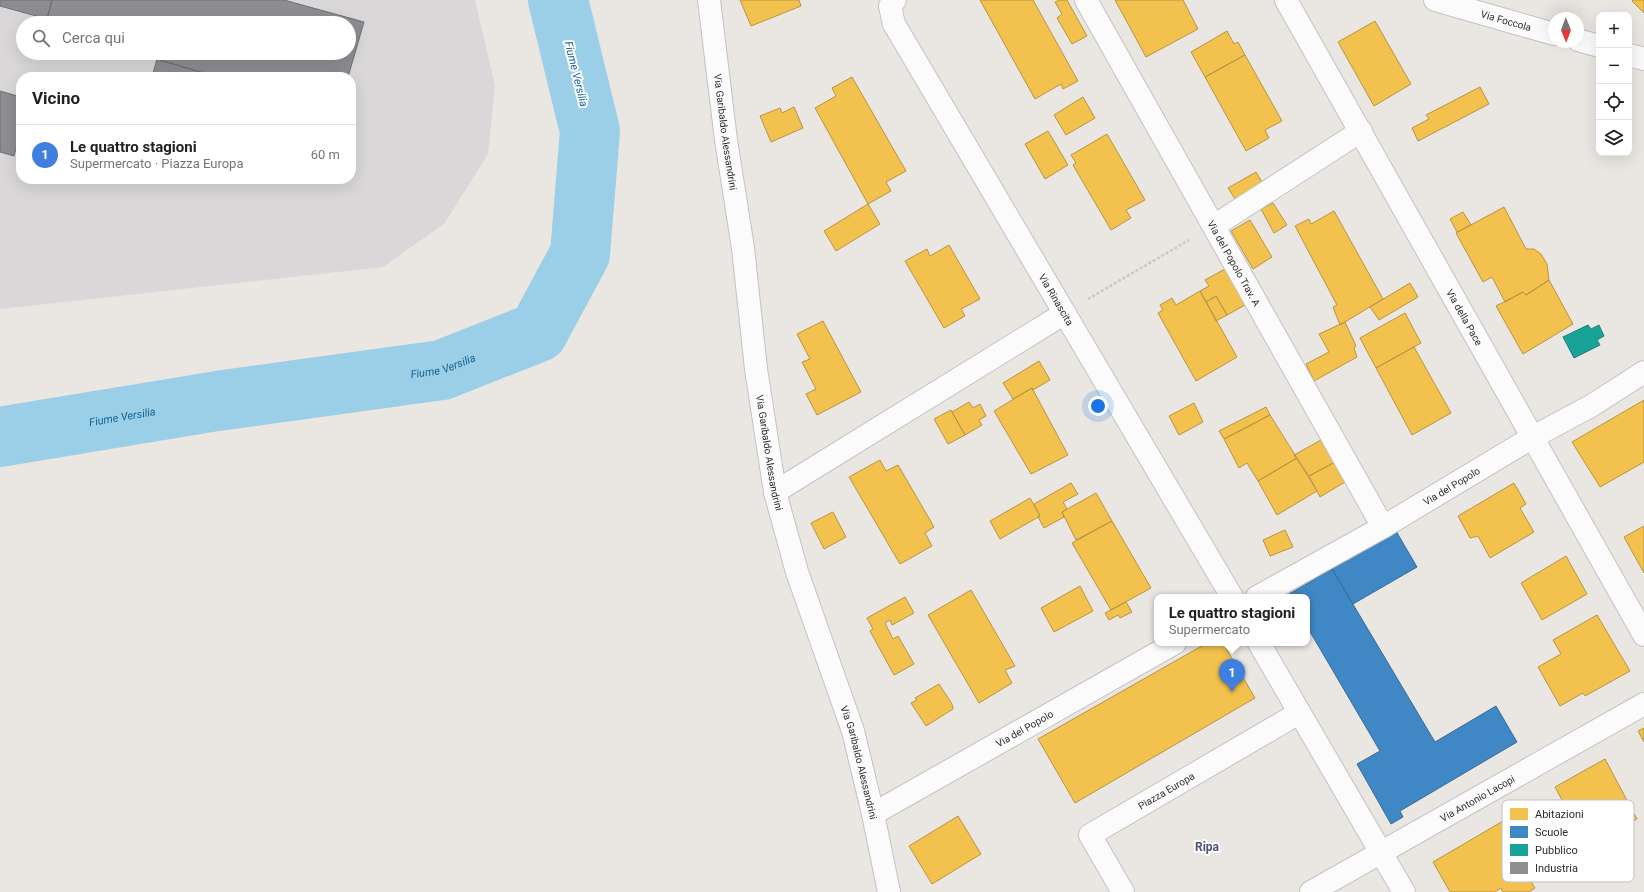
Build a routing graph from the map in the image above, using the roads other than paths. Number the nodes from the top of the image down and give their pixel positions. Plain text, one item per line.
1 (709, 0) edge
2 (894, 0) edge
3 (1086, 0) edge
4 (1286, 0) edge
5 (1435, 0) edge
6 (1548, 32) edge
7 (1584, 42) edge
8 (1596, 45) edge
9 (1632, 56) edge
10 (1644, 59) edge
11 (1361, 131) junction
12 (1214, 226) junction
13 (1065, 313) junction
14 (1644, 372) edge
15 (1533, 437) junction
16 (775, 492) junction
17 (1383, 527) junction
18 (1230, 594) edge
19 (1262, 594) edge
20 (1644, 635) edge
21 (1171, 646) edge
22 (1261, 646) edge
23 (1644, 704) edge
24 (1299, 713) junction
25 (873, 814) junction
26 (1381, 854) junction
27 (889, 892) edge
28 (1123, 892) edge
29 (1311, 892) edge
30 (1404, 892) edge

1 - 16 street, Via Garibaldo Alessandrini
2 - 13 street, Via Rinascita
3 - 12 street, Via del Popolo Trav. A
4 - 11 street, Via della Pace
5 - 6 street, Via Foccola
7 - 8 street
9 - 10 street
11 - 12 street
11 - 15 street, Via della Pace
12 - 17 street, Via del Popolo Trav. A
13 - 16 street
13 - 18 street, Via Rinascita
14 - 15 street, Via del Popolo
15 - 17 street, Via del Popolo
15 - 20 street, Via della Pace
16 - 25 street, Via Garibaldo Alessandrini
17 - 19 street, Via del Popolo
21 - 25 street, Via del Popolo
22 - 24 street
23 - 26 street, Via Antonio Lacopi
24 - 26 street
24 - 28 street, Piazza Europa
25 - 27 street, Via Garibaldo Alessandrini
26 - 29 street, Via Antonio Lacopi
26 - 30 street

